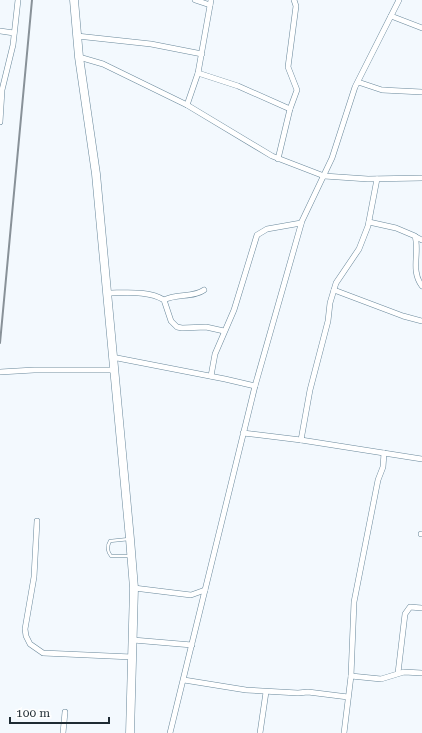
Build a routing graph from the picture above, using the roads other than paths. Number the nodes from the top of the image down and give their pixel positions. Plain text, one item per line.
1 (18, 0) edge
2 (74, 0) edge
3 (195, 0) edge
4 (294, 0) edge
5 (399, 0) edge
6 (210, 3) edge
7 (391, 16) junction
8 (422, 28) edge
9 (0, 31) edge
10 (14, 33) junction
11 (77, 36) junction
12 (202, 54) junction
13 (79, 57) junction
14 (198, 73) junction
15 (358, 82) junction
16 (422, 92) edge
17 (186, 105) junction
18 (290, 109) junction
19 (0, 122) edge
20 (278, 159) junction
21 (324, 176) junction
22 (422, 178) edge
23 (378, 179) junction
24 (369, 222) junction
25 (301, 223) junction
26 (416, 237) junction
27 (422, 240) edge
28 (422, 286) edge
29 (204, 290) dead end
30 (334, 290) junction
31 (107, 292) junction
32 (164, 300) junction
33 (422, 320) edge
34 (224, 331) junction
35 (112, 357) junction
36 (114, 370) junction
37 (0, 372) edge
38 (211, 376) junction
39 (255, 386) junction
40 (243, 433) junction
41 (301, 440) junction
42 (384, 453) junction
43 (422, 459) edge
44 (38, 521) dead end
45 (130, 539) junction
46 (132, 556) junction
47 (134, 588) junction
48 (205, 590) junction
49 (422, 608) edge
50 (133, 640) junction
51 (192, 645) junction
52 (132, 657) junction
53 (422, 673) edge
54 (398, 674) junction
55 (351, 676) junction
56 (184, 680) junction
57 (266, 692) junction
58 (348, 698) junction
59 (65, 712) dead end
60 (63, 733) edge
61 (130, 733) edge
62 (170, 733) edge
63 (260, 733) edge
64 (344, 733) edge

1 - 10 street
2 - 11 main road
3 - 6 street
4 - 18 street
5 - 7 street
6 - 12 street
7 - 8 street
7 - 15 street
9 - 10 street
10 - 19 street
11 - 12 street
11 - 13 main road
12 - 14 street
13 - 17 street
13 - 31 main road
14 - 17 street
14 - 18 street
15 - 16 street
15 - 21 street
17 - 20 street
18 - 20 street
20 - 21 street
21 - 23 street
21 - 25 street
22 - 23 street
23 - 24 street
24 - 26 street
24 - 30 street
25 - 34 street
25 - 39 street
26 - 27 street
26 - 28 street
29 - 32 street
30 - 33 street
30 - 41 street
31 - 32 street
31 - 35 main road
32 - 34 street
34 - 38 street
35 - 36 main road
35 - 38 street
36 - 37 street
36 - 45 main road
38 - 39 street
39 - 40 street
40 - 41 street
40 - 48 street
41 - 42 street
42 - 43 street
42 - 55 street
44 - 52 street
45 - 46 main road
45 - 46 lane
46 - 47 main road
47 - 48 street
47 - 50 main road
48 - 51 street
49 - 54 street
50 - 51 street
50 - 52 main road
51 - 56 street
52 - 61 main road
53 - 54 street
54 - 55 street
55 - 58 street
56 - 57 street
56 - 62 street
57 - 58 street
57 - 63 street
58 - 64 street
59 - 60 street

